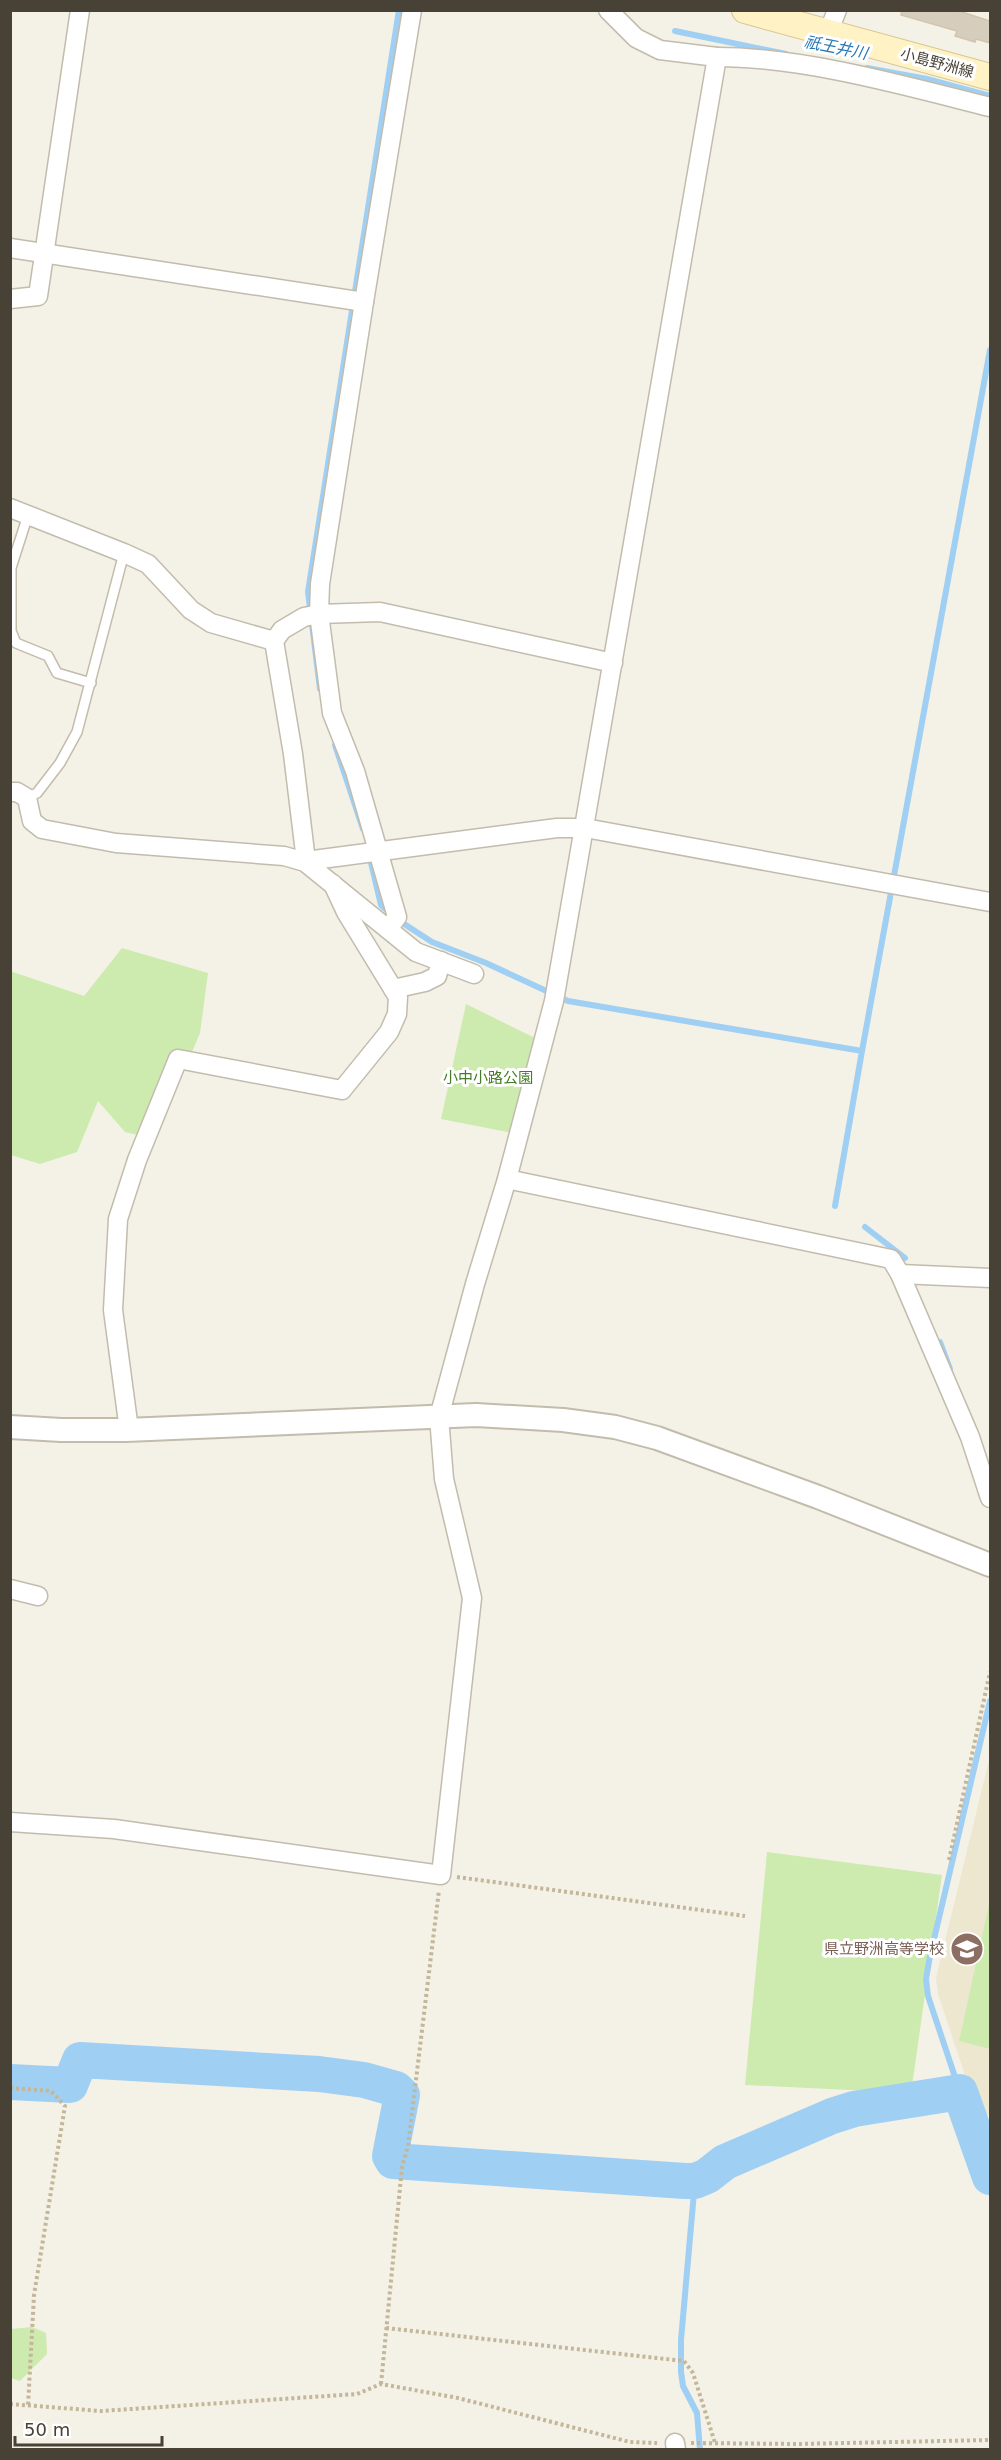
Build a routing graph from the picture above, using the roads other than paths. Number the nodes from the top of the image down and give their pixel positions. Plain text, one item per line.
1 (80, 10) edge
2 (412, 10) edge
3 (608, 10) edge
4 (745, 10) edge
5 (833, 22) edge
6 (717, 57) junction
7 (990, 77) edge
8 (990, 107) edge
9 (10, 248) edge
10 (44, 253) junction
11 (10, 299) edge
12 (364, 302) junction
13 (10, 508) edge
14 (28, 515) junction
15 (124, 553) junction
16 (319, 614) junction
17 (274, 641) junction
18 (613, 663) junction
19 (91, 683) junction
20 (19, 795) edge
21 (585, 828) junction
22 (378, 852) junction
23 (333, 884) junction
24 (990, 902) edge
25 (388, 929) junction
26 (441, 961) junction
27 (474, 974) dead end
28 (393, 989) junction
29 (507, 1179) junction
30 (900, 1274) junction
31 (990, 1278) edge
32 (439, 1417) junction
33 (10, 1427) edge
34 (129, 1430) junction
35 (990, 1498) edge
36 (990, 1565) edge
37 (10, 1588) edge
38 (38, 1596) dead end
39 (10, 1822) edge

1 - 10 street
2 - 12 street
3 - 6 street
4 - 5 main road, 小島野洲線
5 - 7 main road, 小島野洲線
6 - 8 street
6 - 18 street
9 - 10 street
10 - 11 street
10 - 12 street
12 - 16 street
13 - 14 street
14 - 15 street
14 - 19 lane
15 - 17 street
15 - 19 lane
16 - 17 street
16 - 18 street
16 - 22 street
17 - 22 street
18 - 21 street
19 - 20 lane
20 - 23 street
21 - 22 street
21 - 24 street
21 - 29 street
22 - 25 street
23 - 25 street
23 - 28 street
25 - 26 street
26 - 27 street
26 - 28 street
28 - 34 street
29 - 30 street
29 - 32 street
30 - 31 street
30 - 35 street
32 - 34 street
32 - 36 street
32 - 39 street
33 - 34 street
37 - 38 street

